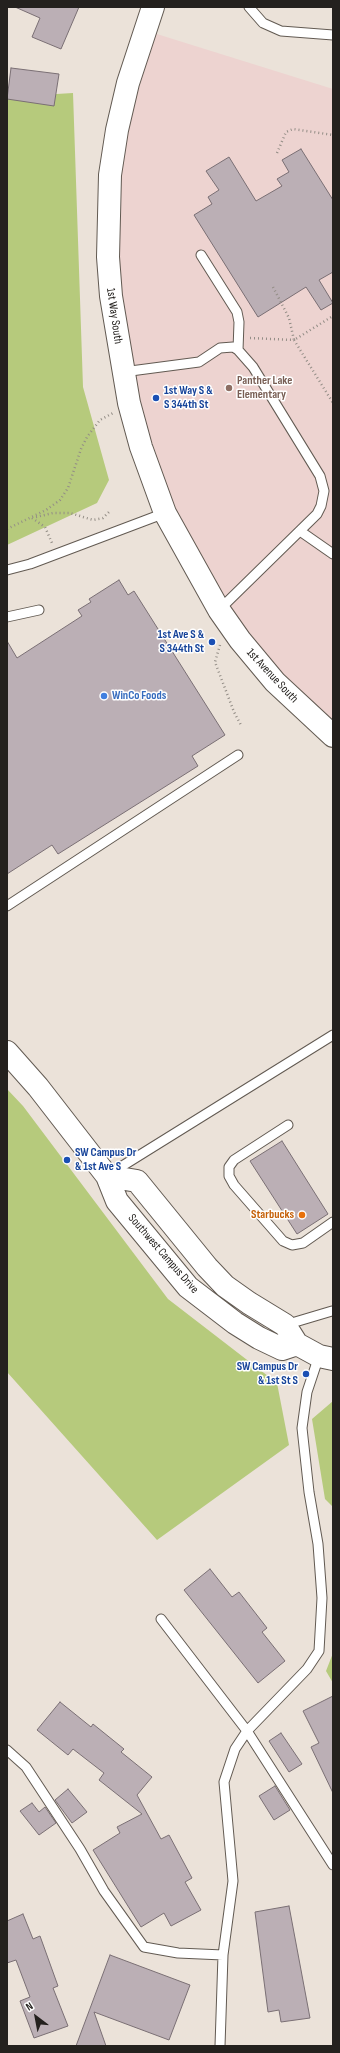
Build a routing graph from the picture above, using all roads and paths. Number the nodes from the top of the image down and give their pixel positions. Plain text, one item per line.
1 (153, 7) edge
2 (249, 7) edge
3 (333, 35) edge
4 (333, 135) edge
5 (277, 153) dead end
6 (201, 255) dead end
7 (273, 287) dead end
8 (333, 316) edge
9 (238, 350) junction
10 (123, 372) junction
11 (129, 403) junction
12 (110, 512) dead end
13 (165, 513) junction
14 (32, 518) junction
15 (7, 529) edge
16 (300, 531) junction
17 (57, 554) junction
18 (333, 554) edge
19 (7, 570) edge
20 (39, 610) dead end
21 (219, 610) junction
22 (7, 617) edge
23 (215, 662) dead end
24 (241, 725) dead end
25 (333, 736) edge
26 (238, 755) dead end
27 (7, 906) edge
28 (333, 1035) edge
29 (7, 1052) edge
30 (288, 1125) dead end
31 (107, 1176) junction
32 (333, 1222) edge
33 (332, 1310) edge
34 (285, 1325) junction
35 (297, 1344) junction
36 (326, 1357) edge
37 (161, 1620) dead end
38 (247, 1731) junction
39 (7, 1750) edge
40 (333, 1865) edge
41 (223, 1955) junction
42 (220, 2046) edge

1 - 10 main road, 1st Way South
2 - 3 lane
4 - 5 path
6 - 9 lane
7 - 8 path
9 - 10 lane
9 - 16 lane
10 - 11 main road, 1st Way South
11 - 13 main road, 1st Way South
11 - 14 path
12 - 14 path
13 - 17 lane
13 - 21 main road, 1st Way South
14 - 15 path
14 - 17 path
16 - 18 lane
16 - 21 lane
17 - 19 lane
20 - 22 lane
21 - 25 main road, 1st Avenue South
23 - 24 path
26 - 27 lane
28 - 31 lane
29 - 31 main road, Southwest Campus Drive
30 - 32 lane
31 - 34 main road, Southwest Campus Drive
31 - 35 main road, Southwest Campus Drive
33 - 34 lane
34 - 35 main road, Southwest Campus Drive
35 - 36 main road, Southwest Campus Drive
36 - 38 lane
37 - 38 lane
38 - 40 lane
38 - 41 lane
39 - 41 lane
41 - 42 lane

